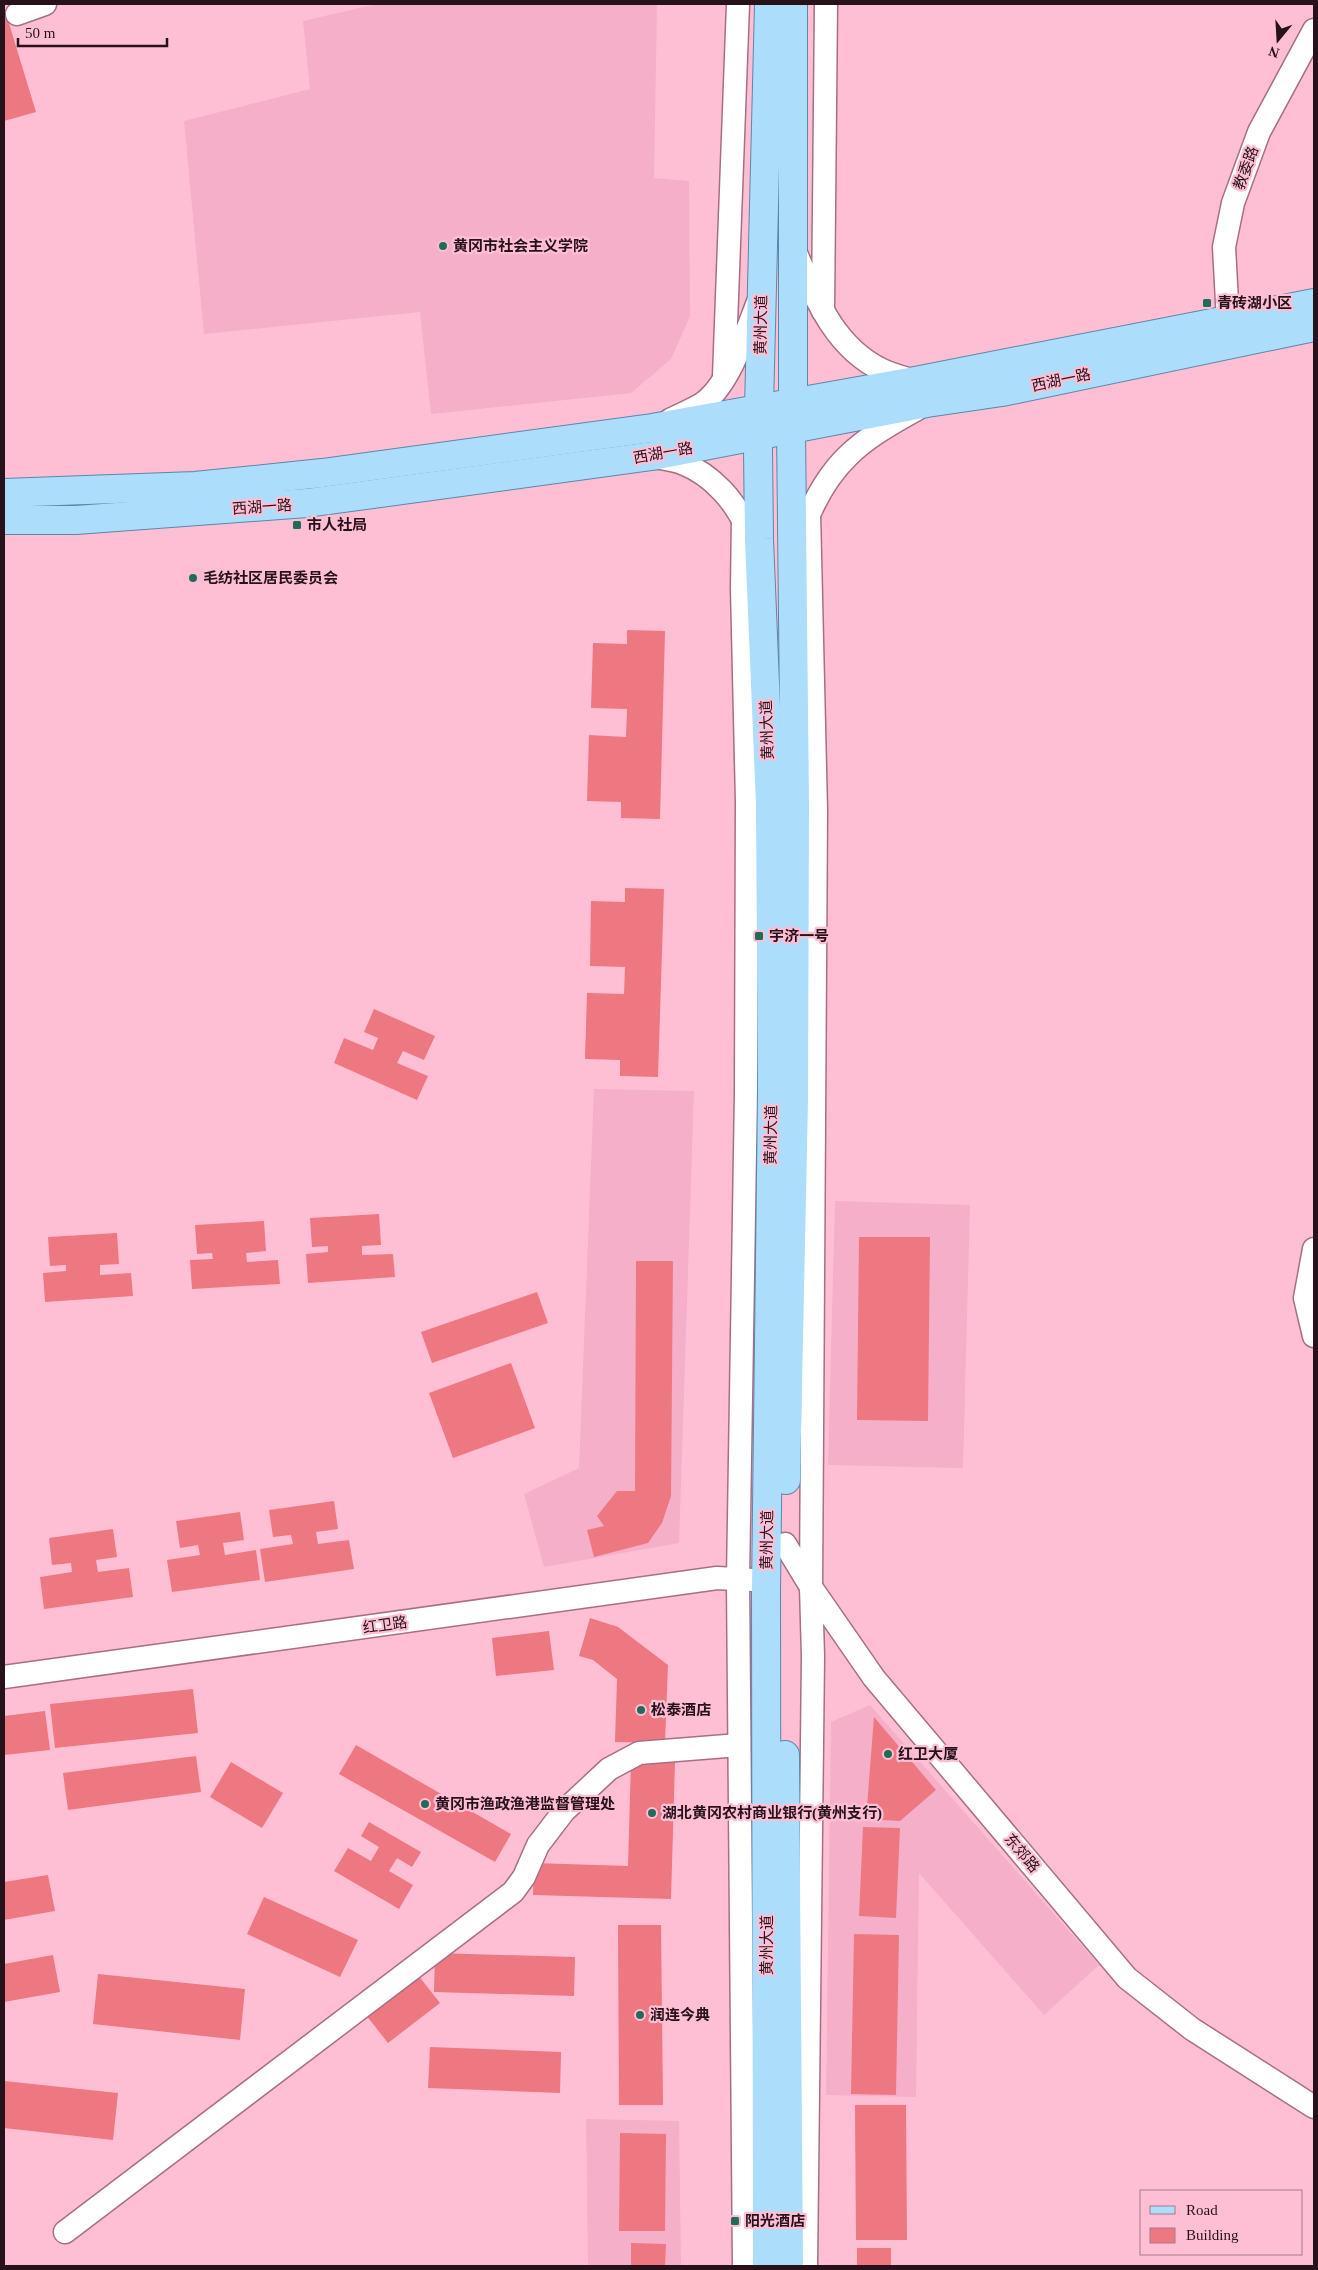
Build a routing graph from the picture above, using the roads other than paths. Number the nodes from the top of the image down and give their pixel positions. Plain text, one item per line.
1 (45, 4) edge
2 (738, 4) edge
3 (769, 4) edge
4 (793, 4) edge
5 (826, 4) edge
6 (17, 14) dead end
7 (1314, 30) edge
8 (793, 247) junction
9 (762, 292) junction
10 (1314, 303) edge
11 (823, 310) junction
12 (1228, 320) junction
13 (1314, 327) edge
14 (724, 377) junction
15 (921, 392) junction
16 (792, 416) junction
17 (759, 422) junction
18 (652, 428) junction
19 (652, 456) junction
20 (4, 493) edge
21 (809, 512) junction
22 (743, 517) junction
23 (4, 520) edge
24 (792, 558) junction
25 (760, 560) junction
26 (1314, 1249) edge
27 (1314, 1336) edge
28 (785, 1544) junction
29 (738, 1580) junction
30 (766, 1580) junction
31 (811, 1587) junction
32 (4, 1677) edge
33 (739, 1746) junction
34 (1314, 2107) edge
35 (65, 2232) dead end
36 (744, 2266) edge
37 (767, 2266) edge
38 (789, 2266) edge
39 (806, 2266) edge

1 - 6 street
2 - 14 street
3 - 9 main road, 黄州大道
4 - 8 main road, 黄州大道
5 - 11 street
7 - 12 street, 教委路
8 - 11 street
8 - 16 main road, 黄州大道
9 - 14 street
9 - 17 main road, 黄州大道
10 - 12 main road, 西湖一路
11 - 15 street
12 - 15 main road, 西湖一路
13 - 15 main road, 西湖一路
14 - 18 street
15 - 16 main road, 西湖一路
15 - 21 street
16 - 17 main road, 西湖一路
16 - 24 main road, 黄州大道
17 - 18 main road, 西湖一路
17 - 19 main road, 西湖一路
17 - 25 main road, 黄州大道
18 - 20 main road, 西湖一路
19 - 22 street
19 - 23 main road, 西湖一路
21 - 24 street
21 - 31 street
22 - 25 street
22 - 29 street
24 - 28 main road, 黄州大道
25 - 30 main road, 黄州大道
26 - 27 street
28 - 31 street, 东郊路
28 - 38 main road, 黄州大道
29 - 30 street, 红卫路
29 - 32 street, 红卫路
29 - 33 street
30 - 37 main road, 黄州大道
31 - 34 street, 东郊路
31 - 39 street
33 - 35 street
33 - 36 street

